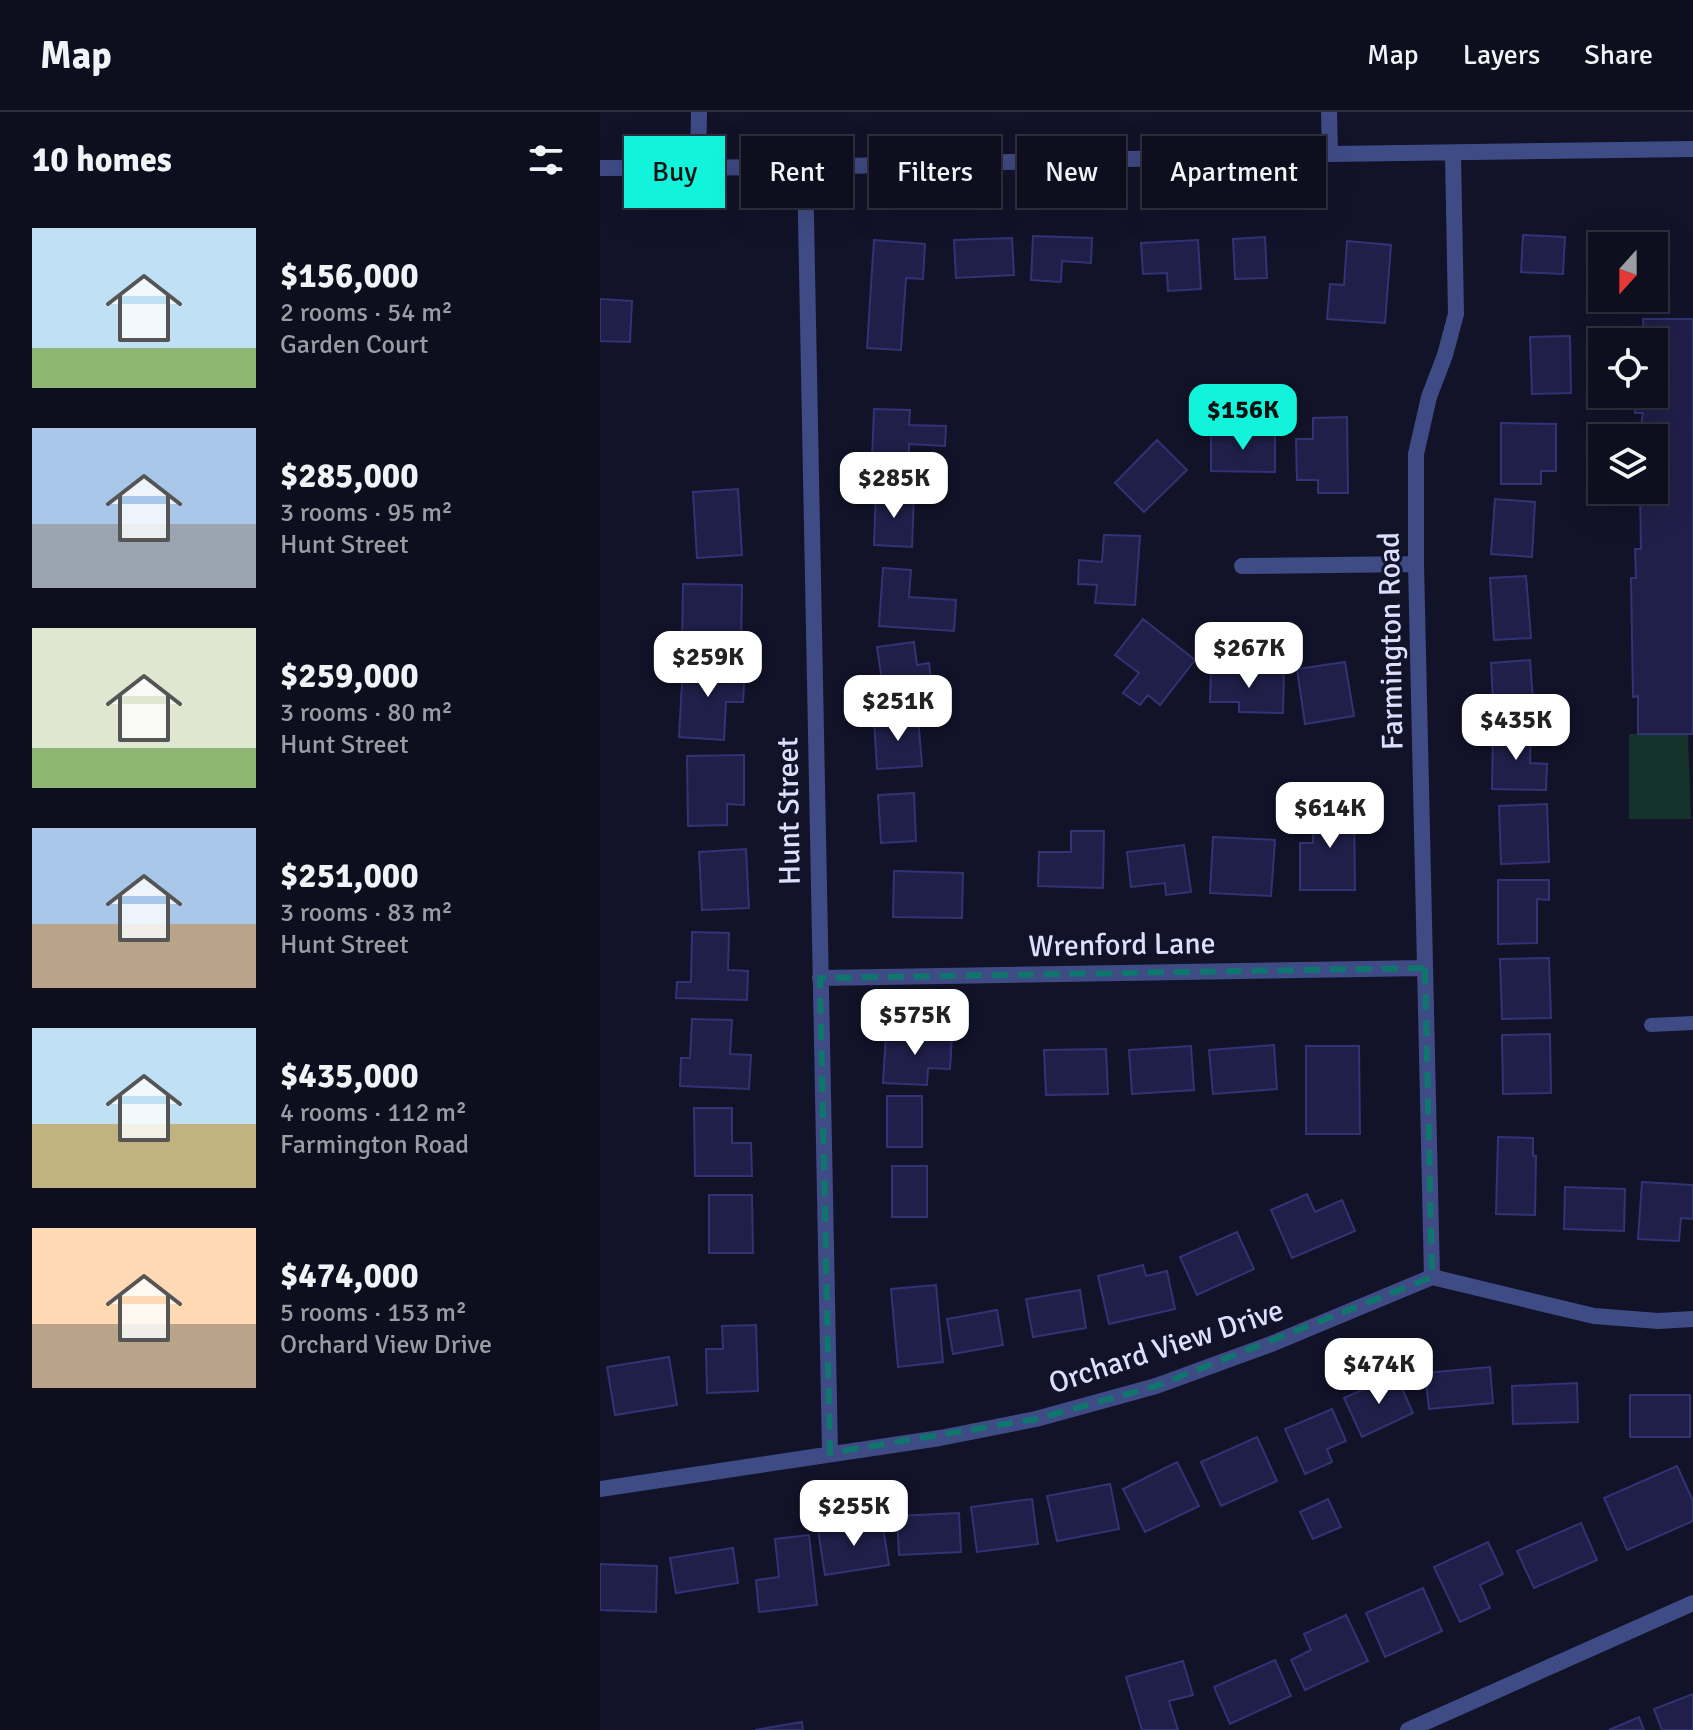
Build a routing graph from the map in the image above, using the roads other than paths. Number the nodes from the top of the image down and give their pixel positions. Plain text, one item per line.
1 (699, 112) edge
2 (1329, 112) edge
3 (699, 136) edge
4 (1693, 149) edge
5 (1330, 154) junction
6 (1453, 154) junction
7 (853, 166) edge
8 (600, 168) edge
9 (624, 168) edge
10 (806, 208) edge
11 (1416, 564) junction
12 (1242, 566) dead end
13 (1425, 968) junction
14 (820, 978) junction
15 (1693, 1023) edge
16 (1651, 1025) dead end
17 (1432, 1277) junction
18 (1693, 1319) edge
19 (830, 1453) junction
20 (600, 1489) edge
21 (1693, 1603) edge
22 (1408, 1730) edge

1 - 3 street
2 - 5 street
4 - 6 street
5 - 6 street
5 - 7 street
6 - 11 street, Farmington Road
8 - 9 street
10 - 14 street, Hunt Street
11 - 12 street
11 - 13 street, Farmington Road
13 - 14 street, Wrenford Lane
13 - 17 street, Farmington Road
14 - 19 street, Hunt Street
15 - 16 lane
17 - 18 street
17 - 19 street, Orchard View Drive
19 - 20 street, Orchard View Drive
21 - 22 street

